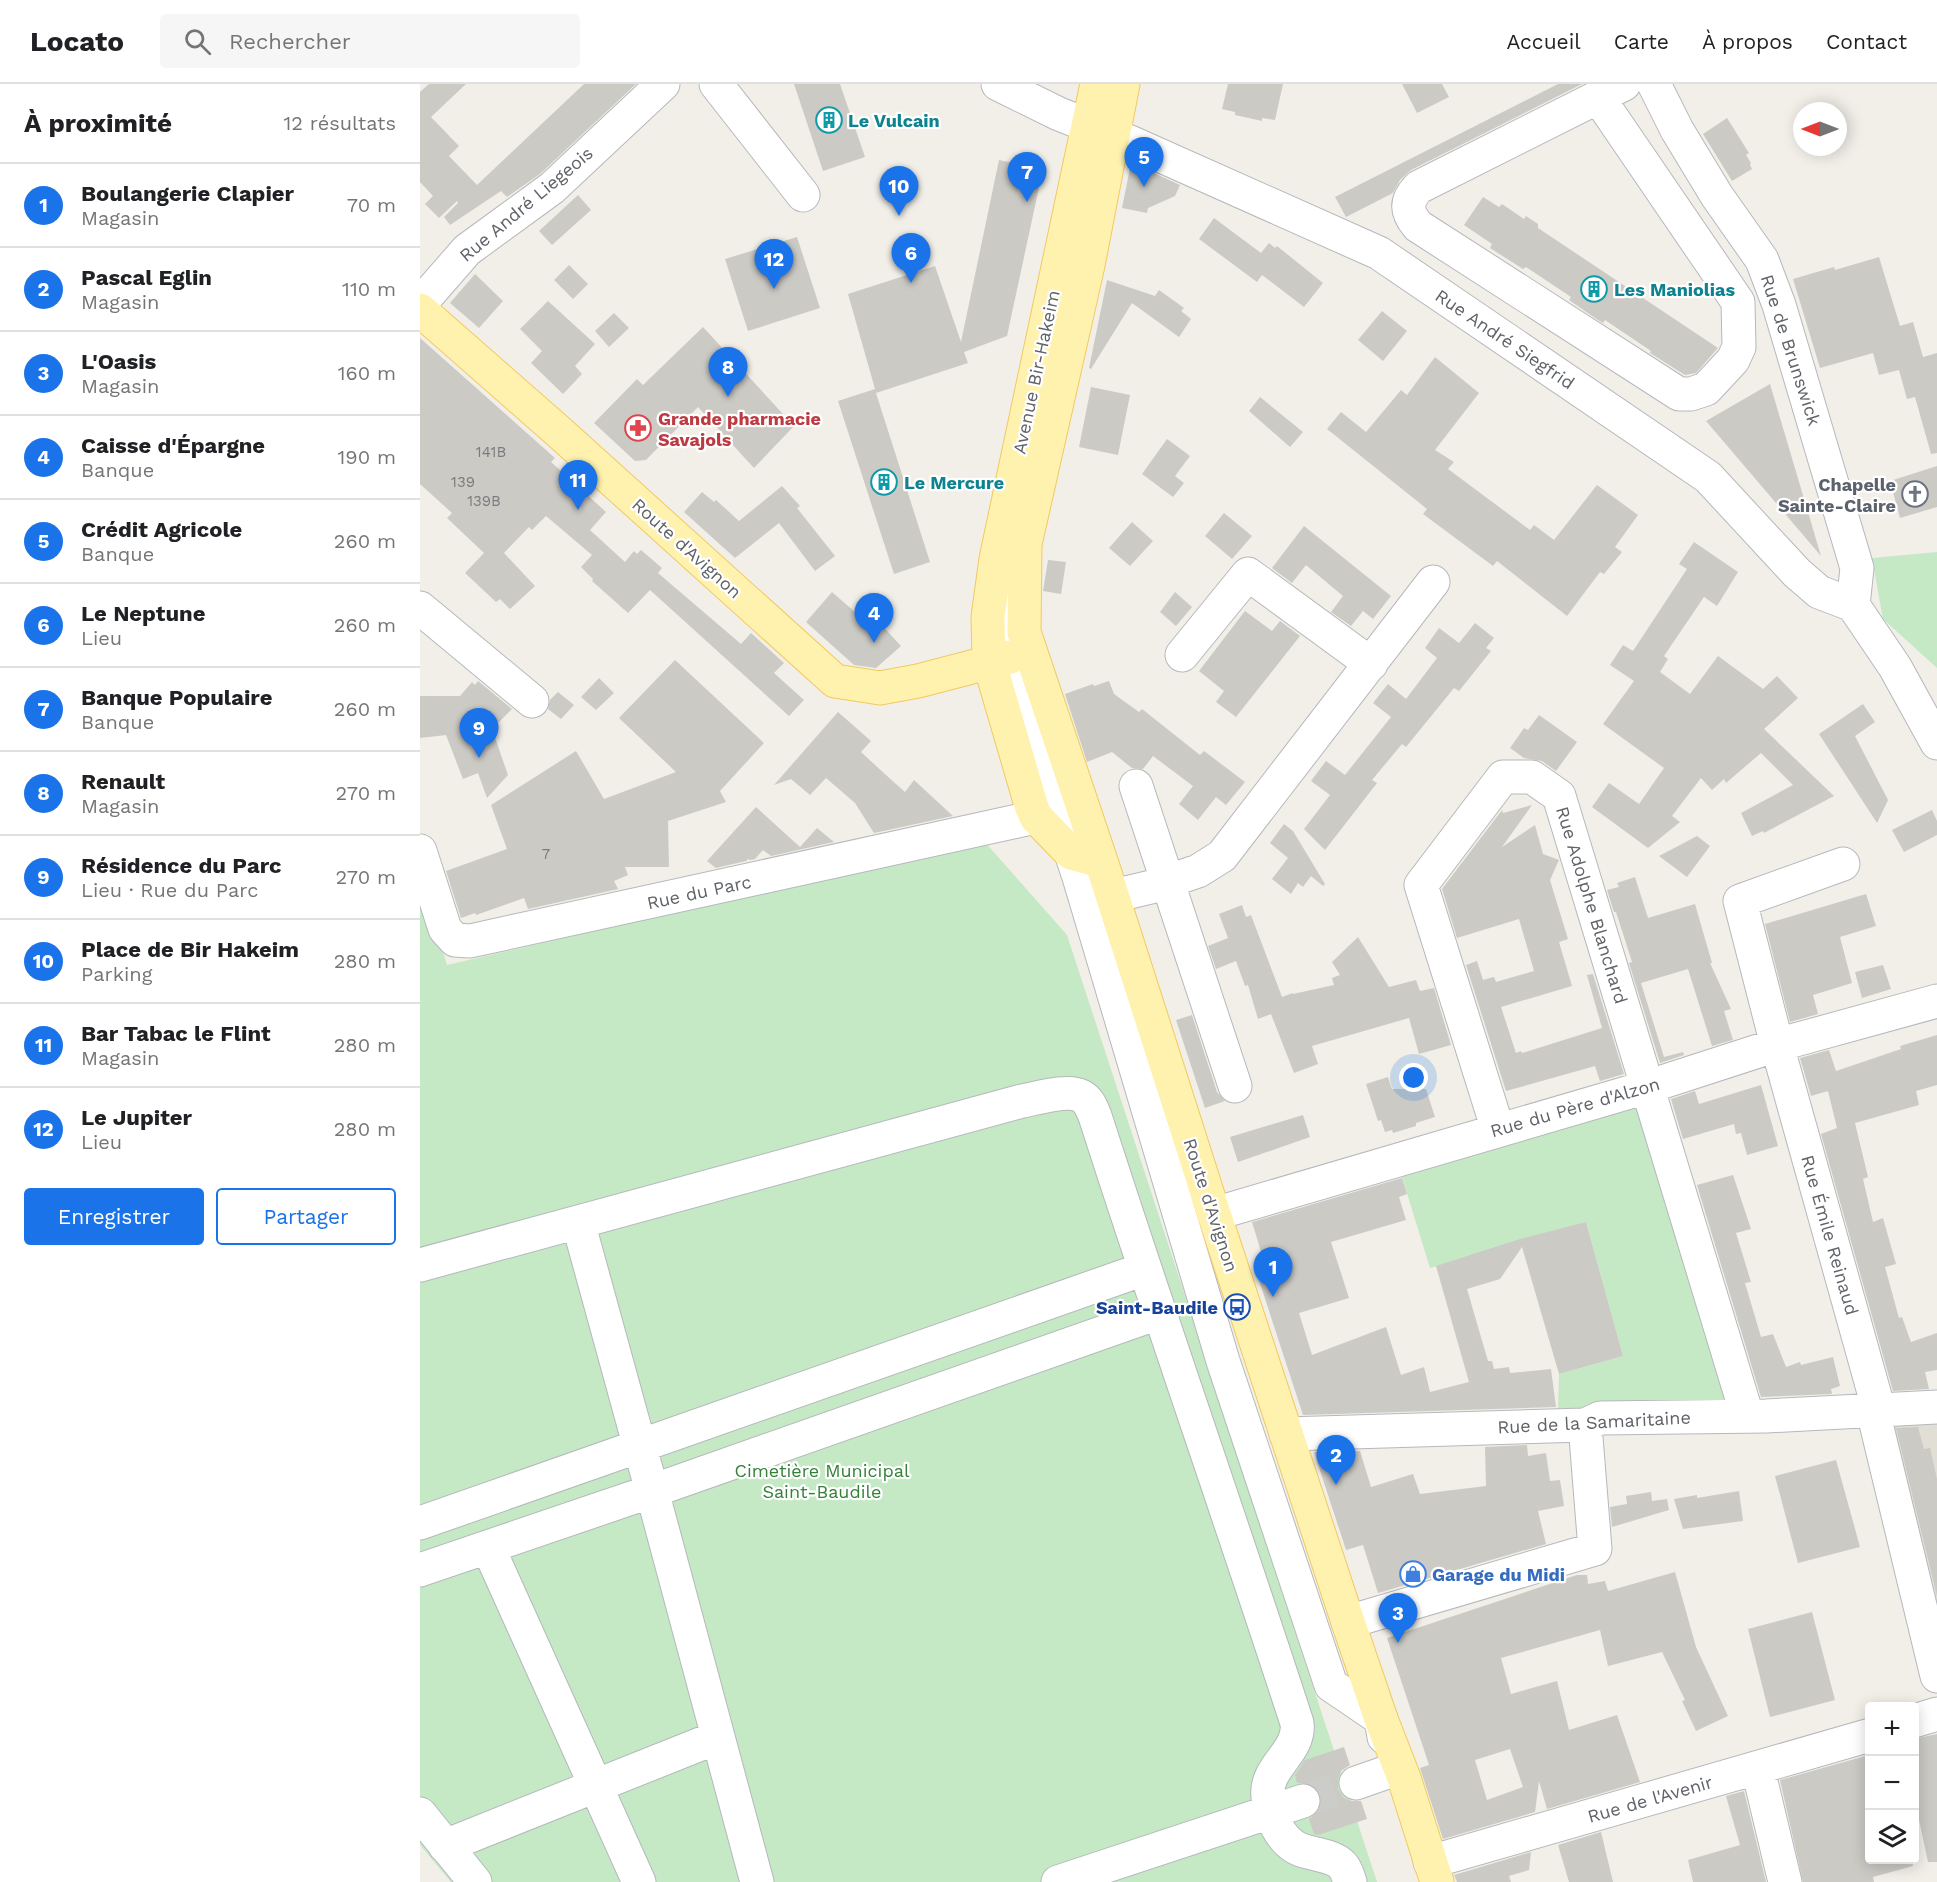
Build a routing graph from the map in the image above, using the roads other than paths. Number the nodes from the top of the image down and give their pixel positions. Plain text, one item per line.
1 (663, 84) edge
2 (716, 84) edge
3 (998, 84) edge
4 (1097, 84) edge
5 (1108, 84) edge
6 (1123, 84) edge
7 (1654, 84) edge
8 (1611, 91) edge
9 (1101, 131) junction
10 (803, 195) dead end
11 (422, 313) edge
12 (1433, 582) dead end
13 (1853, 605) junction
14 (420, 608) edge
15 (1182, 655) dead end
16 (1009, 657) junction
17 (1371, 664) junction
18 (532, 701) dead end
19 (1937, 743) edge
20 (1136, 786) dead end
21 (1036, 817) junction
22 (420, 851) edge
23 (1086, 857) junction
24 (1842, 864) dead end
25 (1168, 881) junction
26 (1113, 896) junction
27 (1937, 1000) edge
28 (1777, 1045) junction
29 (1235, 1086) dead end
30 (1647, 1087) junction
31 (1498, 1130) junction
32 (1214, 1214) junction
33 (578, 1222) junction
34 (420, 1265) edge
35 (1144, 1269) junction
36 (1158, 1313) junction
37 (1937, 1407) edge
38 (1873, 1411) junction
39 (1747, 1415) junction
40 (1586, 1425) junction
41 (1286, 1434) junction
42 (639, 1446) junction
43 (652, 1491) junction
44 (420, 1523) edge
45 (488, 1547) junction
46 (420, 1570) edge
47 (1348, 1622) junction
48 (1937, 1676) edge
49 (1937, 1714) edge
50 (1381, 1719) junction
51 (1919, 1719) edge
52 (1865, 1736) edge
53 (718, 1737) junction
54 (1758, 1769) junction
55 (595, 1786) junction
56 (1303, 1801) tunnel mouth
57 (1271, 1811) junction
58 (420, 1814) edge
59 (445, 1846) junction
60 (1428, 1877) edge
61 (475, 1882) edge
62 (639, 1882) edge
63 (757, 1882) edge
64 (1058, 1882) edge
65 (1350, 1882) edge
66 (1785, 1882) edge

1 - 11 street, Rue André Liegeois
2 - 10 street
3 - 9 street, Rue André Siegfrid
4 - 9 main road, Avenue Bir-Hakeim
5 - 9 street
6 - 9 main road, Avenue Bir-Hakeim
7 - 13 street, Rue de Brunswick
8 - 8 street
9 - 13 street, Rue André Siegfrid
9 - 16 main road, Avenue Bir-Hakeim
9 - 16 main road, Avenue Bir-Hakeim
11 - 16 main road, Route d'Avignon
12 - 17 street
13 - 19 street
14 - 18 street
15 - 17 street
16 - 21 main road, Route d'Avignon
16 - 23 main road, Route d'Avignon
17 - 25 street
20 - 25 street
21 - 22 street, Rue du Parc
21 - 23 main road, Route d'Avignon
23 - 26 main road, Route d'Avignon
23 - 50 street
24 - 28 street, Rue Émile Reinaud
25 - 26 street
25 - 29 street
26 - 32 main road, Route d'Avignon
27 - 28 street, Rue du Père d'Alzon
28 - 30 street, Rue du Père d'Alzon
28 - 38 street, Rue Émile Reinaud
30 - 31 street, Rue du Père d'Alzon
30 - 31 street, Rue Adolphe Blanchard
30 - 39 street, Rue Adolphe Blanchard
31 - 32 street, Rue du Père d'Alzon
32 - 41 main road, Route d'Avignon
33 - 34 street
33 - 35 street
33 - 42 street
35 - 36 street
35 - 42 street
36 - 43 street
36 - 57 street
37 - 38 street, Rue de la Samaritaine
38 - 39 street, Rue de la Samaritaine
38 - 48 street, Rue Émile Reinaud
39 - 40 street, Rue de la Samaritaine
40 - 41 street, Rue de la Samaritaine
40 - 47 street
41 - 47 main road, Route d'Avignon
42 - 43 street
42 - 44 street
43 - 45 street
43 - 53 street
45 - 46 street
45 - 55 street
47 - 50 main road, Route d'Avignon
49 - 51 street
50 - 60 main road, Route d'Avignon
52 - 54 street, Rue de l'Avenir
53 - 55 street
53 - 63 street
54 - 60 street, Rue de l'Avenir
54 - 66 street
55 - 59 street
55 - 62 street
56 - 57 street
57 - 64 street
57 - 65 street
58 - 59 street
59 - 61 street

